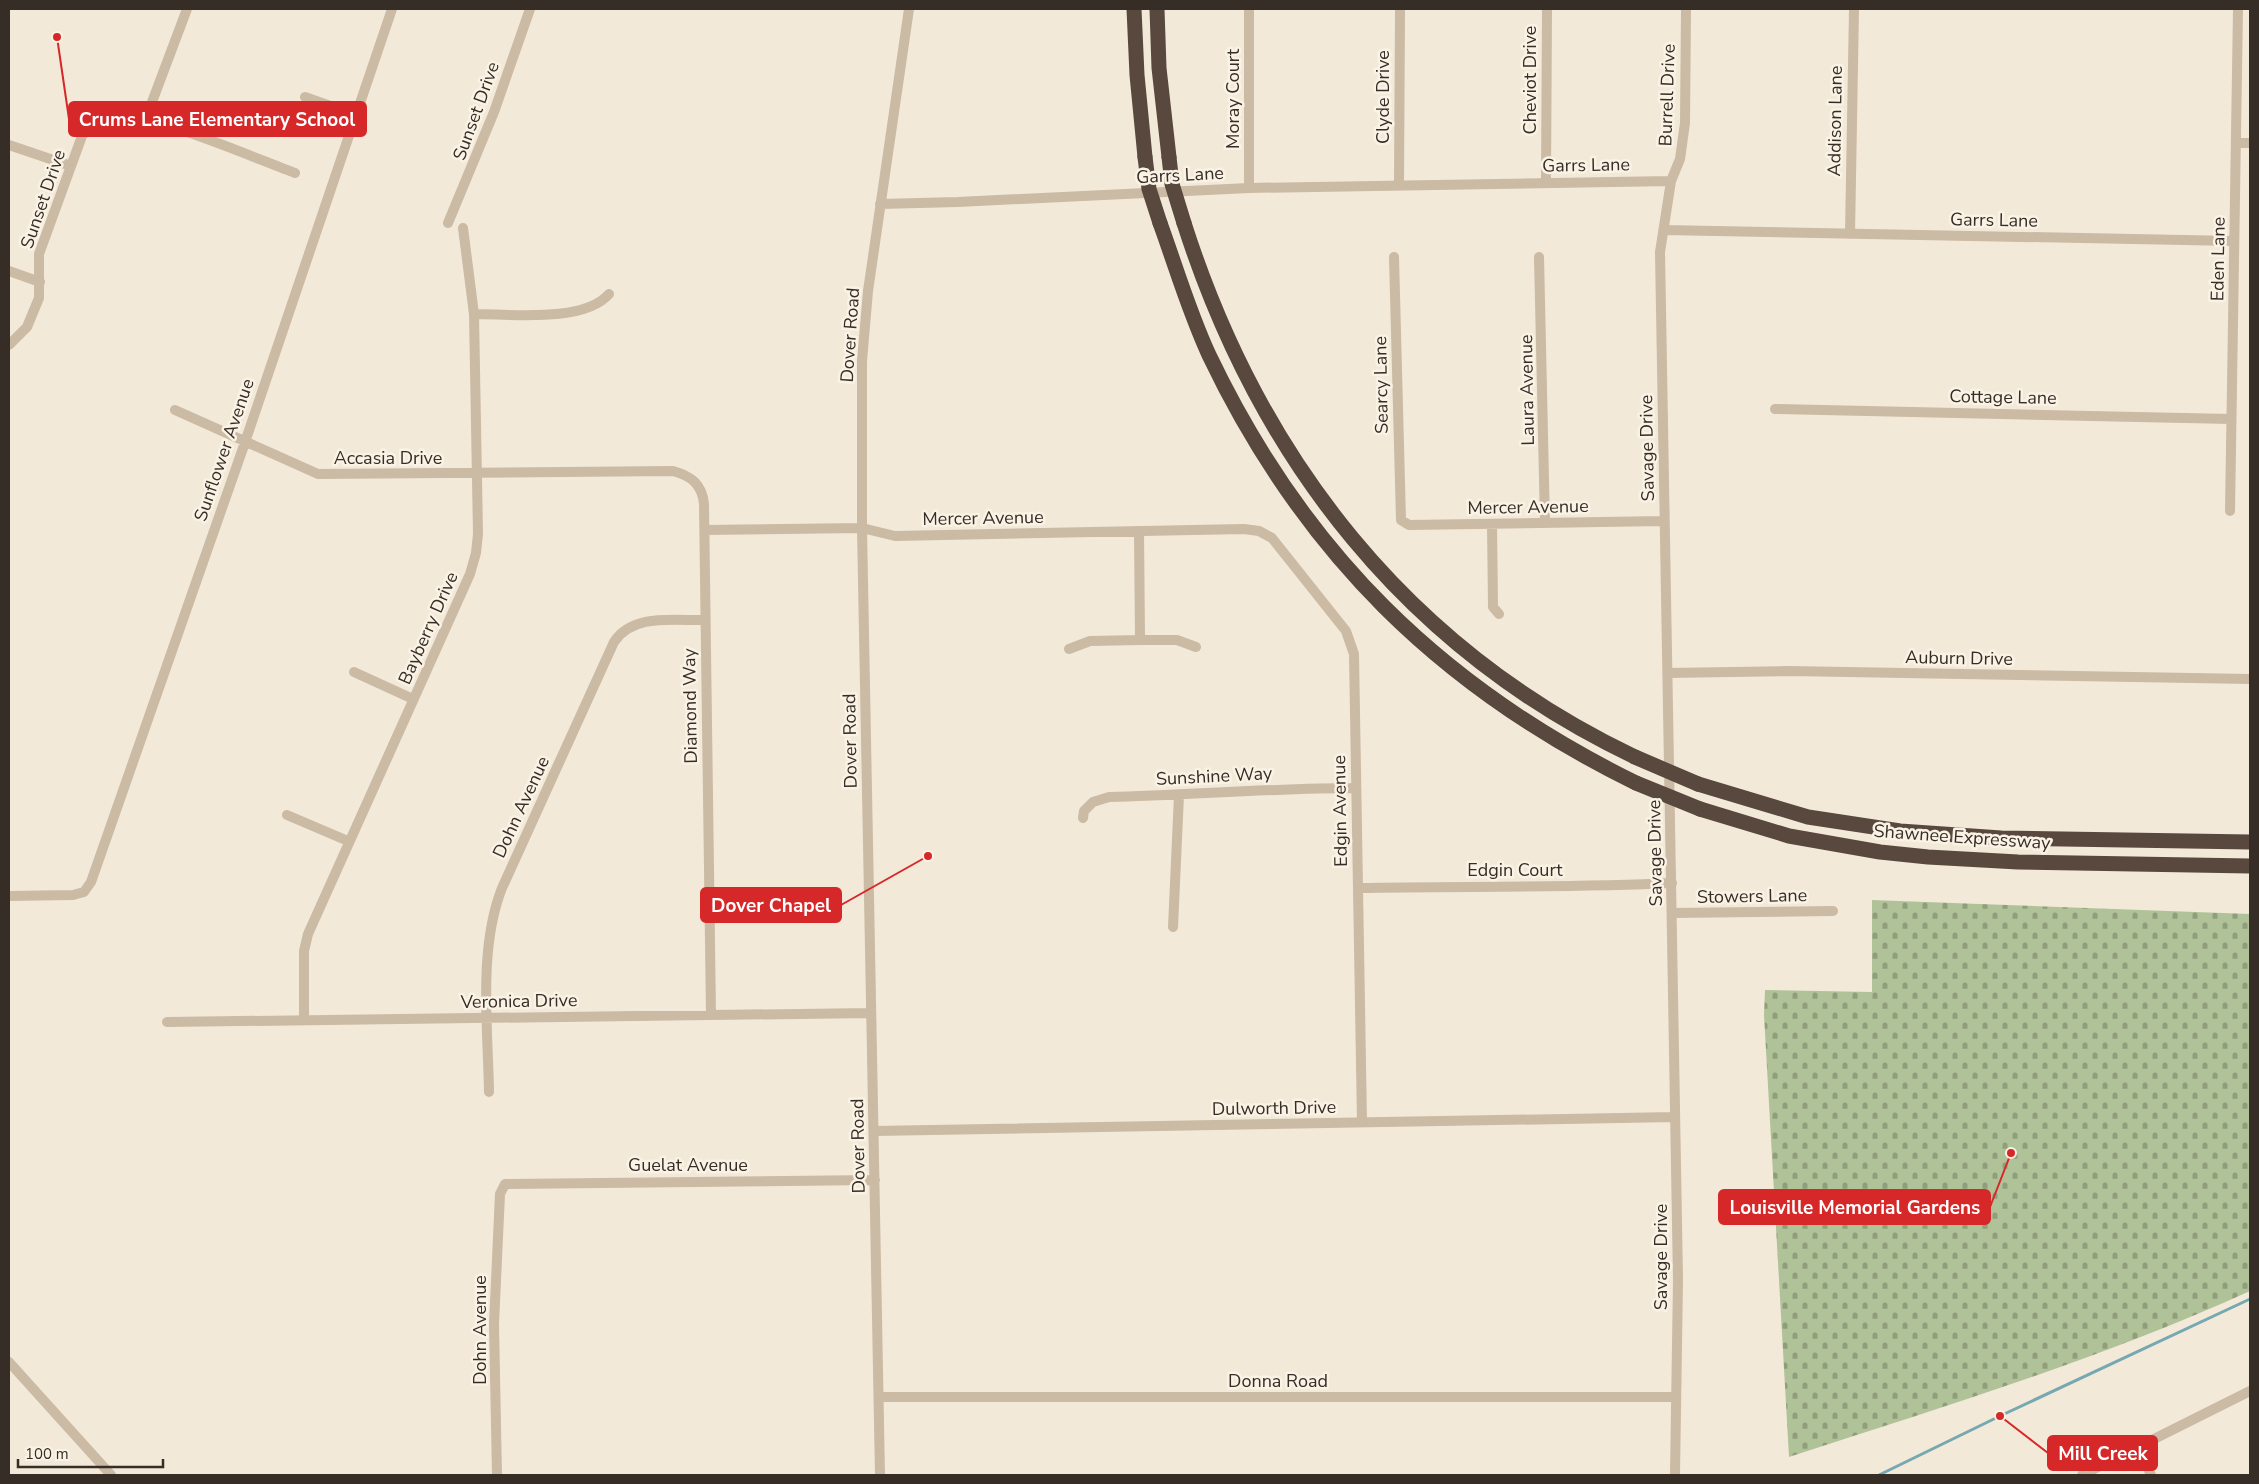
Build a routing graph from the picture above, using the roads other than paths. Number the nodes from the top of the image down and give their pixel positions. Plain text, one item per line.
1 (187, 9) edge
2 (392, 9) edge
3 (530, 9) edge
4 (909, 9) edge
5 (1134, 9) edge
6 (1157, 9) edge
7 (1249, 9) edge
8 (1400, 9) edge
9 (1547, 9) edge
10 (1686, 9) edge
11 (1854, 9) edge
12 (2238, 9) edge
13 (305, 97) dead end
14 (356, 115) junction
15 (146, 118) junction
16 (2236, 143) junction
17 (2250, 143) edge
18 (9, 145) edge
19 (71, 166) junction
20 (295, 173) dead end
21 (1672, 181) junction
22 (1546, 182) junction
23 (1399, 185) junction
24 (1249, 188) junction
25 (880, 204) junction
26 (448, 223) dead end
27 (463, 228) dead end
28 (1664, 230) junction
29 (1850, 234) junction
30 (2234, 241) junction
31 (1394, 257) dead end
32 (1539, 257) dead end
33 (9, 271) edge
34 (40, 282) junction
35 (609, 294) dead end
36 (474, 314) junction
37 (9, 346) edge
38 (1775, 409) dead end
39 (175, 410) dead end
40 (2231, 418) junction
41 (245, 441) junction
42 (616, 471) joint
43 (477, 474) junction
44 (2230, 511) dead end
45 (1399, 513) joint
46 (1664, 521) junction
47 (1545, 523) junction
48 (1492, 524) junction
49 (862, 528) junction
50 (704, 530) junction
51 (1139, 531) junction
52 (1262, 532) joint
53 (1499, 614) dead end
54 (705, 620) junction
55 (1140, 640) junction
56 (1196, 647) dead end
57 (1069, 649) dead end
58 (354, 672) dead end
59 (1668, 673) junction
60 (2250, 680) edge
61 (413, 699) junction
62 (1356, 788) junction
63 (1178, 795) junction
64 (287, 814) dead end
65 (1083, 818) dead end
66 (348, 841) junction
67 (2250, 842) edge
68 (2250, 866) edge
69 (1672, 883) junction
70 (1358, 888) junction
71 (9, 896) edge
72 (1833, 911) dead end
73 (1672, 913) junction
74 (1173, 927) dead end
75 (871, 1013) junction
76 (711, 1015) junction
77 (488, 1018) junction
78 (304, 1020) junction
79 (167, 1022) dead end
80 (489, 1092) dead end
81 (1676, 1117) junction
82 (1362, 1122) junction
83 (874, 1131) junction
84 (875, 1180) junction
85 (503, 1186) joint
86 (9, 1362) edge
87 (2250, 1391) edge
88 (879, 1397) junction
89 (1676, 1398) junction
90 (2138, 1447) junction
91 (112, 1475) edge
92 (497, 1475) edge
93 (880, 1475) edge
94 (1675, 1475) edge
95 (2082, 1475) edge
96 (2151, 1475) edge

1 - 15 street
2 - 14 street, Sunflower Avenue
3 - 26 street, Sunset Drive
4 - 25 street, Dover Road
5 - 68 highway, Shawnee Expressway, bridge
6 - 67 highway, Shawnee Expressway, bridge
7 - 24 street, Moray Court
8 - 23 street, Clyde Drive
9 - 22 street, Cheviot Drive
10 - 21 street, Burrell Drive
11 - 29 street, Addison Lane
12 - 16 street, Eden Lane
13 - 14 street
14 - 41 street, Sunflower Avenue
15 - 19 street, Sunset Drive
15 - 20 street, Sunset Drive
16 - 17 street
16 - 30 street, Eden Lane
18 - 19 street
19 - 34 street, Sunset Drive
21 - 22 street, Garrs Lane
21 - 28 street
22 - 23 street, Garrs Lane
23 - 24 street, Garrs Lane
24 - 25 street, Garrs Lane
25 - 49 street, Dover Road
27 - 36 street, Bayberry Drive
28 - 29 street, Garrs Lane
28 - 46 street, Savage Drive
29 - 30 street, Garrs Lane
30 - 40 street, Eden Lane
31 - 45 street, Searcy Lane
32 - 47 street, Laura Avenue
33 - 34 street
34 - 37 street, Sunset Drive
35 - 36 street
36 - 43 street, Bayberry Drive
38 - 40 street, Cottage Lane
39 - 41 street, Accasia Drive
40 - 44 street, Eden Lane
41 - 43 street, Accasia Drive
41 - 71 street, Sunflower Avenue
42 - 43 street, Accasia Drive
42 - 50 street, Diamond Way
43 - 61 street, Bayberry Drive
45 - 48 street, Mercer Avenue
46 - 47 street, Mercer Avenue
46 - 59 street, Savage Drive
47 - 48 street, Mercer Avenue
48 - 53 street
49 - 50 street, Mercer Avenue
49 - 51 street, Mercer Avenue
49 - 75 street, Dover Road
50 - 54 street, Diamond Way
51 - 52 street, Mercer Avenue
51 - 55 street
52 - 62 street, Edgin Avenue
54 - 76 street, Diamond Way
54 - 77 street, Dohn Avenue
55 - 56 street
55 - 57 street
58 - 61 street
59 - 60 street, Auburn Drive
59 - 69 street, Savage Drive
61 - 66 street, Bayberry Drive
62 - 63 street, Sunshine Way
62 - 70 street, Edgin Avenue
63 - 65 street, Sunshine Way
63 - 74 street
64 - 66 street
66 - 78 street, Bayberry Drive
69 - 70 street, Edgin Court
69 - 73 street, Savage Drive
70 - 82 street, Edgin Avenue
72 - 73 street, Stowers Lane
73 - 81 street, Savage Drive
75 - 76 street, Veronica Drive
75 - 83 street, Dover Road
76 - 77 street, Veronica Drive
77 - 78 street, Veronica Drive
77 - 80 street, Dohn Avenue
78 - 79 street, Veronica Drive
81 - 82 street, Dulworth Drive
81 - 89 street, Savage Drive
82 - 83 street, Dulworth Drive
83 - 84 street, Dover Road
84 - 85 street, Guelat Avenue
84 - 88 street, Dover Road
85 - 92 street, Dohn Avenue
86 - 91 street
87 - 90 street
88 - 89 street, Donna Road
88 - 93 street, Dover Road
89 - 94 street, Savage Drive
90 - 95 street
90 - 96 street

